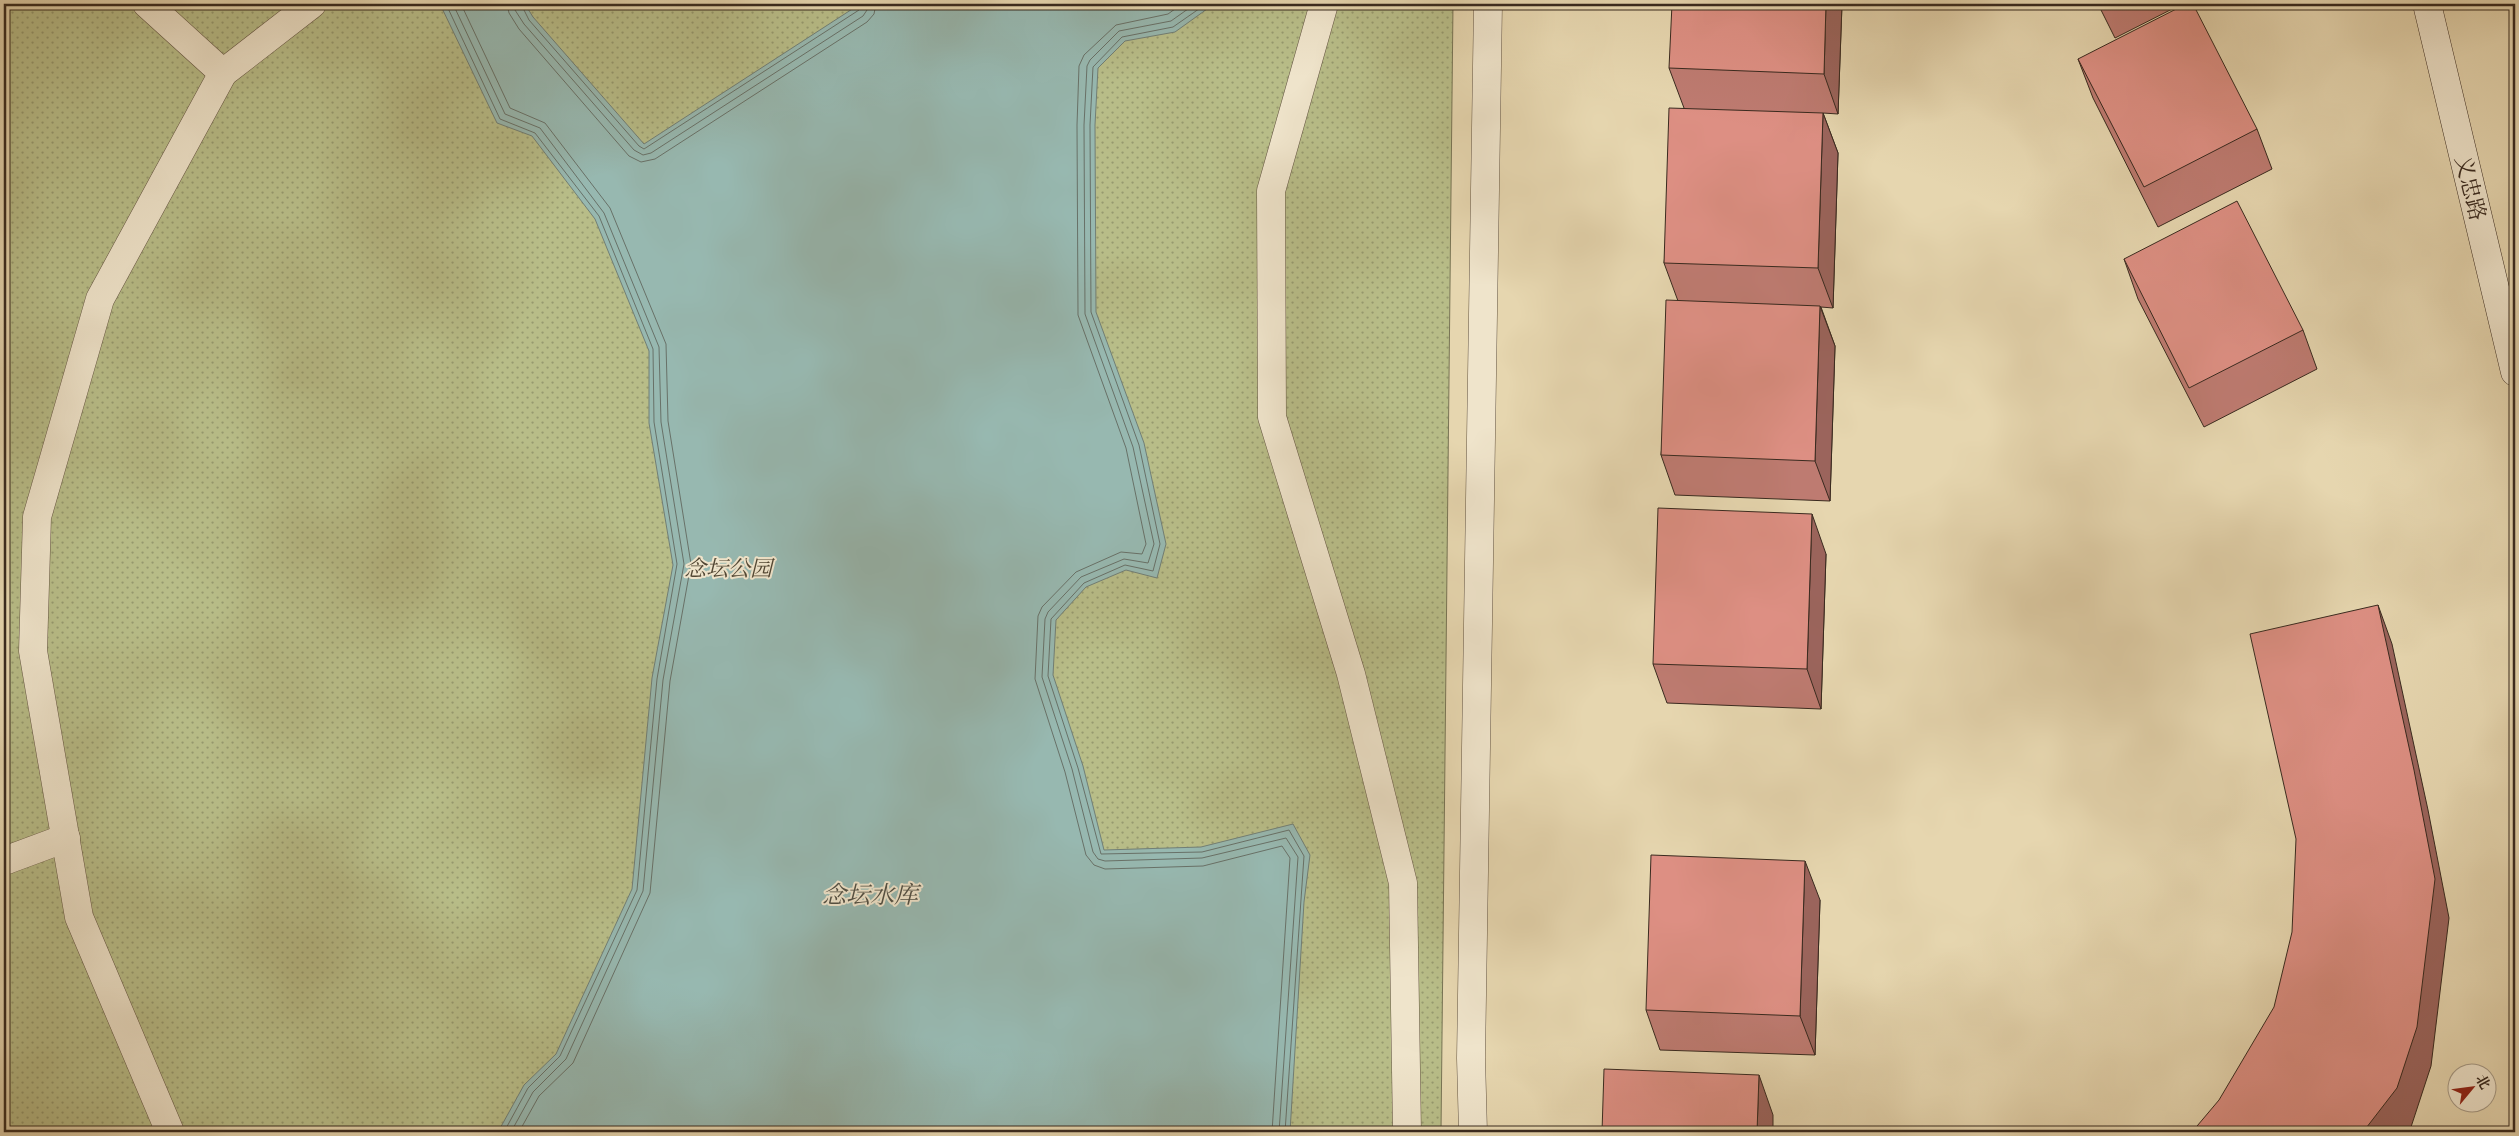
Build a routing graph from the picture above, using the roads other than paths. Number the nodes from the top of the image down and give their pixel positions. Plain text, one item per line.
1 (147, 4) edge
2 (312, 4) edge
3 (1324, 4) edge
4 (1488, 4) edge
5 (2427, 4) edge
6 (223, 73) junction
7 (2515, 372) edge
8 (66, 838) junction
9 (4, 861) edge
10 (170, 1132) edge
11 (1407, 1132) edge
12 (1473, 1132) edge

1 - 6 street
2 - 6 street
3 - 11 street
4 - 12 street
5 - 7 street, 义忠路
6 - 8 street
8 - 9 street
8 - 10 street

